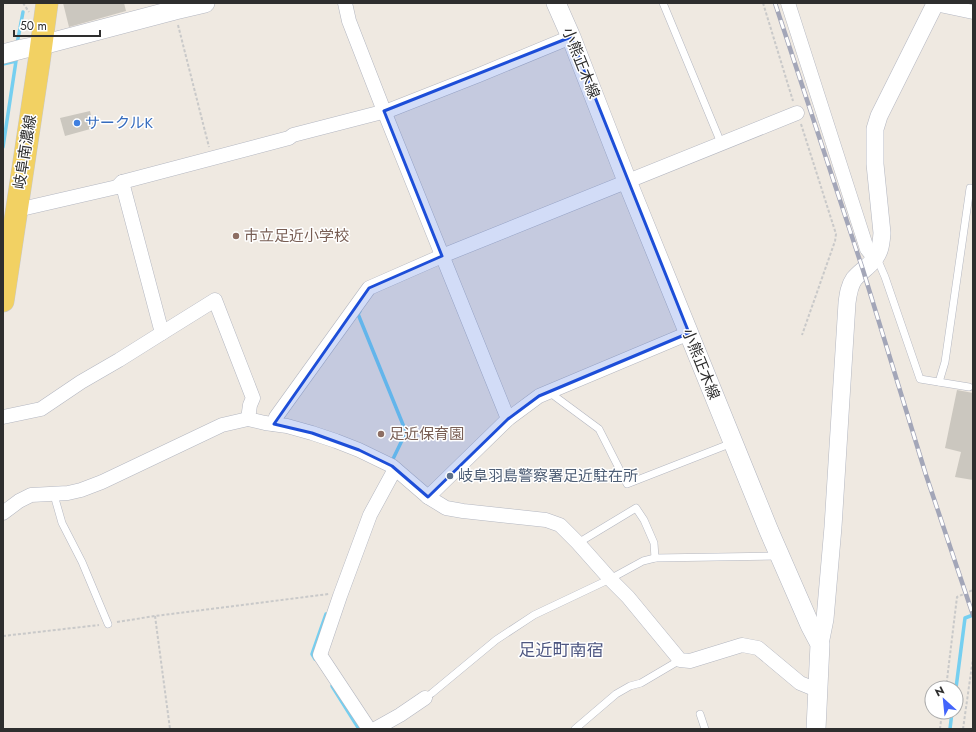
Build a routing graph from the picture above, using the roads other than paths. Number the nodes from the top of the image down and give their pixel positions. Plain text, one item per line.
1 (47, 3) edge
2 (205, 3) edge
3 (345, 3) edge
4 (556, 3) edge
5 (663, 3) edge
6 (788, 3) edge
7 (935, 3) edge
8 (973, 12) edge
9 (571, 37) junction
10 (42, 45) junction
11 (3, 54) edge
12 (384, 111) junction
13 (797, 113) road end
14 (720, 143) junction
15 (628, 181) junction
16 (122, 182) junction
17 (970, 188) dead end
18 (17, 210) junction
19 (442, 256) junction
20 (875, 257) junction
21 (3, 301) edge
22 (162, 333) junction
23 (689, 333) junction
24 (939, 382) junction
25 (969, 386) dead end
26 (549, 392) junction
27 (3, 418) edge
28 (248, 419) junction
29 (508, 419) junction
30 (274, 424) junction
31 (734, 443) junction
32 (395, 469) junction
33 (54, 495) junction
34 (428, 497) junction
35 (3, 513) edge
36 (578, 543) junction
37 (779, 556) junction
38 (656, 558) junction
39 (610, 579) junction
40 (108, 624) road end
41 (820, 644) junction
42 (680, 660) junction
43 (817, 690) junction
44 (425, 698) joint
45 (700, 714) dead end
46 (369, 729) edge
47 (375, 729) edge
48 (575, 729) edge
49 (705, 729) edge
50 (816, 729) edge

1 - 10 main road, 岐阜南濃線
2 - 10 main road
3 - 12 street
4 - 9 main road, 小熊正木線
5 - 14 lane
6 - 20 street
7 - 8 street
7 - 20 street
9 - 12 street
9 - 15 main road, 小熊正木線
10 - 11 main road
10 - 18 main road, 岐阜南濃線
12 - 16 street
12 - 19 street
13 - 14 street
14 - 15 street
15 - 19 street
15 - 23 main road, 小熊正木線
16 - 18 street
16 - 22 street
17 - 24 lane
18 - 21 main road, 岐阜南濃線
19 - 29 street
19 - 30 street
20 - 24 lane
20 - 41 street
22 - 27 street
22 - 28 street
23 - 26 street
23 - 31 main road, 小熊正木線
24 - 25 lane
26 - 29 street
26 - 31 lane
28 - 30 street
28 - 33 street
29 - 34 street
30 - 32 street
31 - 37 main road, 小熊正木線
32 - 34 street
32 - 46 street
33 - 35 street
33 - 40 lane
34 - 36 street
36 - 38 lane
36 - 39 street
37 - 38 lane
37 - 41 main road, 小熊正木線
38 - 39 lane
39 - 42 street
39 - 44 lane
41 - 43 main road
42 - 43 street
42 - 48 lane
43 - 50 main road
44 - 47 street
45 - 49 lane

